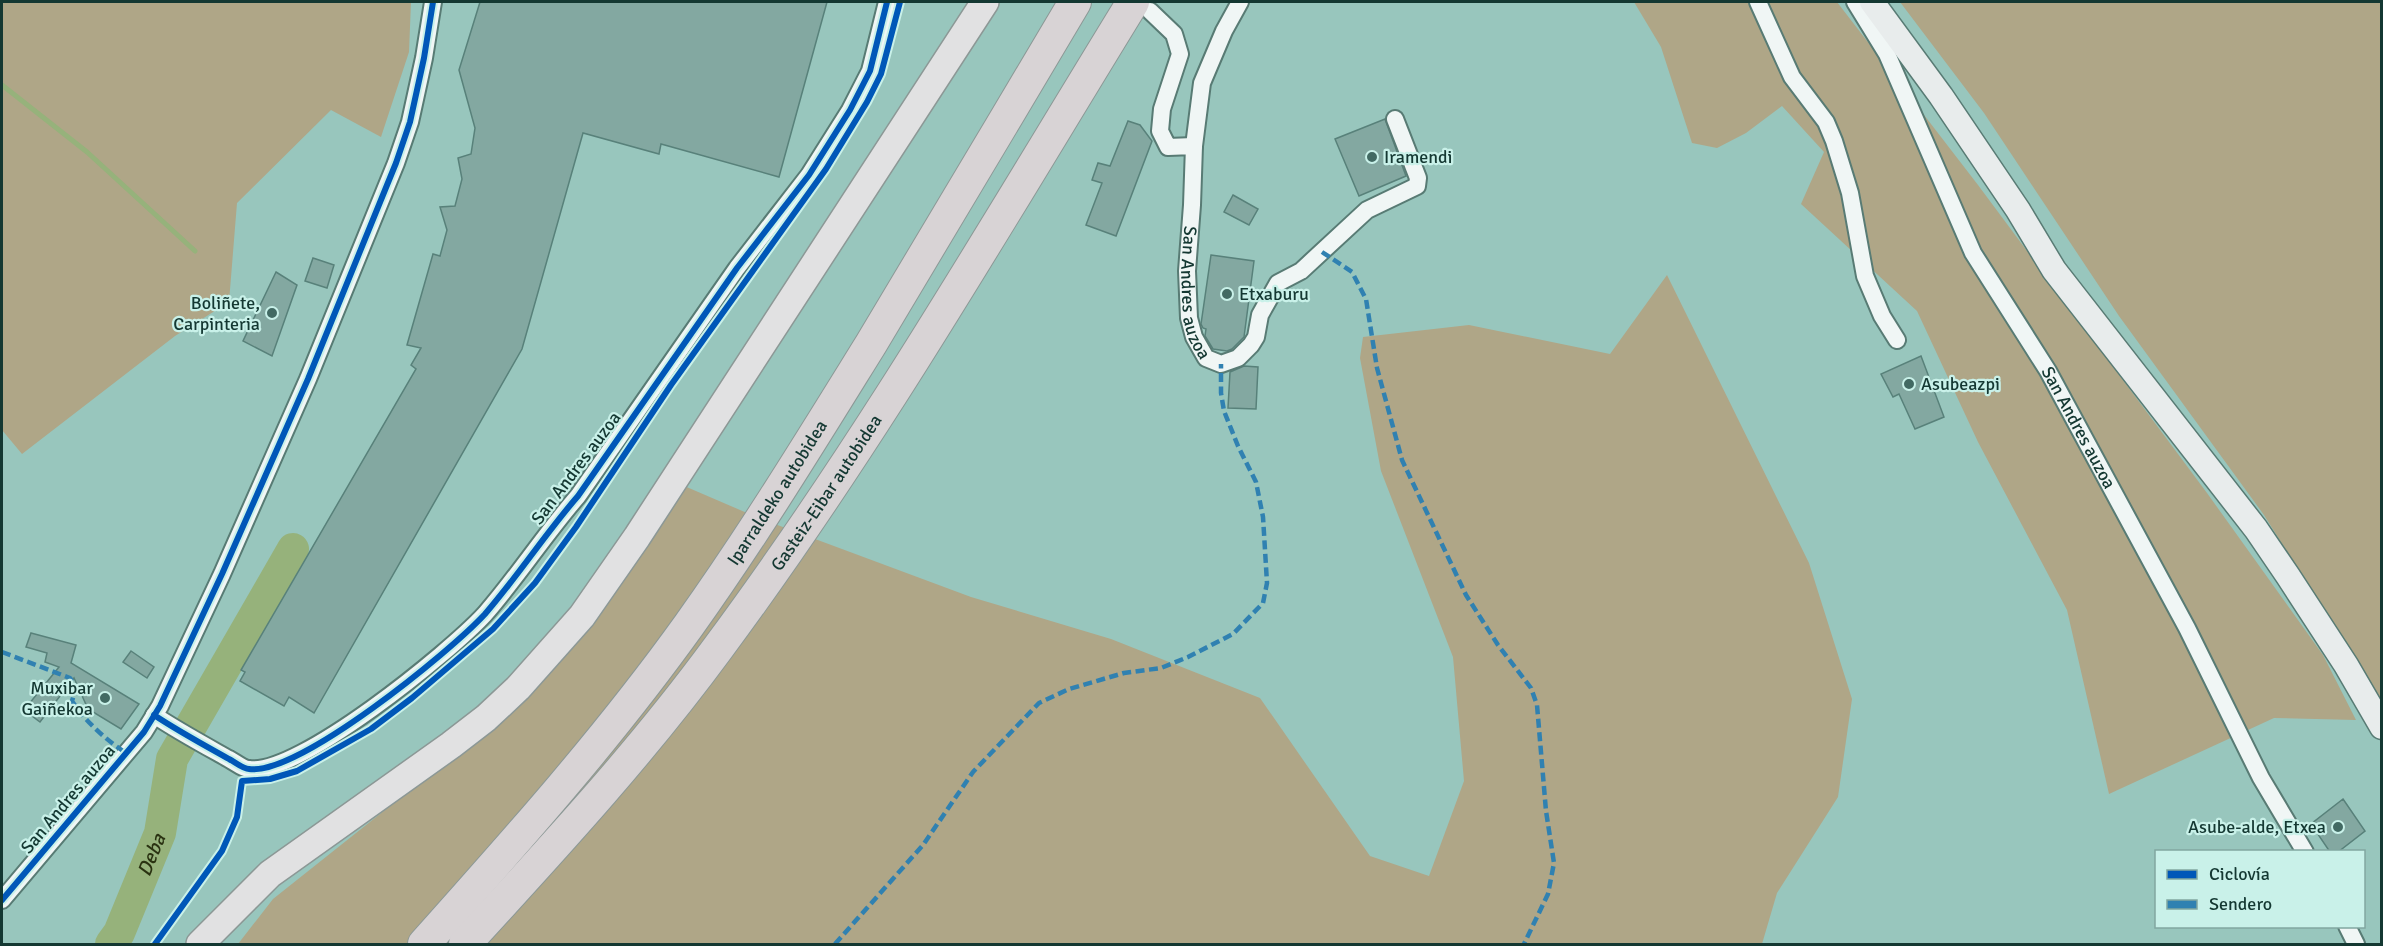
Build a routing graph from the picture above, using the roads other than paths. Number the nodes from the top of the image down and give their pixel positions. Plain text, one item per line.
1 (433, 2) edge
2 (887, 2) edge
3 (985, 2) edge
4 (1075, 2) edge
5 (1240, 2) edge
6 (1758, 2) edge
7 (1855, 2) edge
8 (1872, 2) edge
9 (1142, 6) edge
10 (1395, 119) dead end
11 (1194, 146) junction
12 (1897, 340) dead end
13 (154, 715) junction
14 (2382, 727) edge
15 (2304, 850) edge
16 (2, 900) edge
17 (2348, 928) edge
18 (200, 945) edge
19 (424, 945) edge
20 (465, 945) edge
21 (2356, 945) edge

1 - 13 street, San Andres auzoa
2 - 13 street, San Andres auzoa
3 - 18 main road
4 - 19 highway, Iparraldeko autobidea
5 - 11 street
6 - 12 street
7 - 15 street, San Andres auzoa
8 - 14 street
9 - 11 street
9 - 20 highway, Gasteiz-Eibar autobidea
10 - 11 street, San Andres auzoa
13 - 16 street, San Andres auzoa
17 - 21 street

